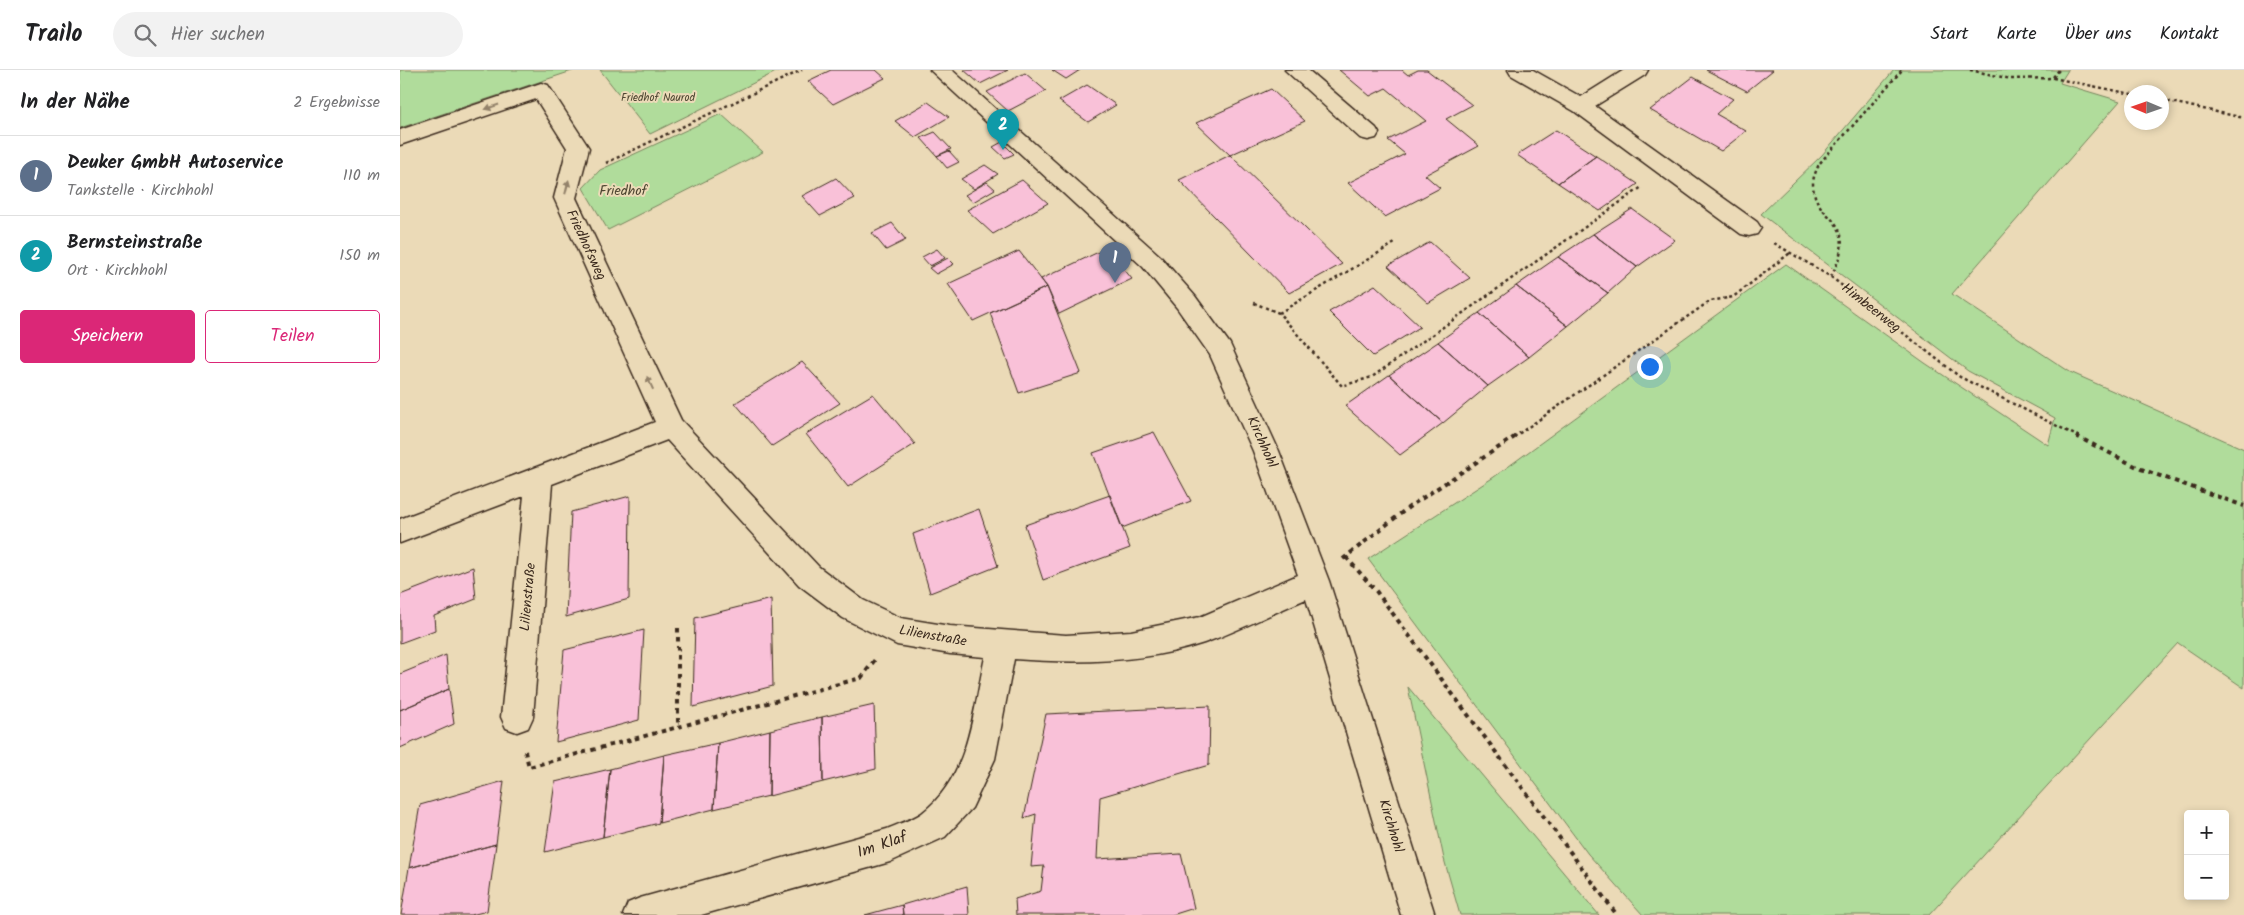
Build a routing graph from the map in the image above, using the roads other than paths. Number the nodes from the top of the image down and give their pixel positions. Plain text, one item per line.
1 (940, 70) edge
2 (1295, 70) edge
3 (1518, 70) edge
4 (1638, 70) edge
5 (1581, 106) junction
6 (1368, 132) dead end
7 (400, 138) edge
8 (1749, 228) road end
9 (671, 428) junction
10 (539, 477) junction
11 (400, 531) edge
12 (1315, 581) junction
13 (1002, 645) junction
14 (518, 717) road end
15 (640, 915) edge
16 (1418, 915) edge

1 - 12 street, Kirchhohl
2 - 6 street
3 - 5 street
4 - 5 street
5 - 8 street
9 -> 7 street, Friedhofsweg
9 - 10 street
9 - 13 street, Lilienstraße
10 - 11 street
10 - 14 street, Lilienstraße
12 - 13 street, Lilienstraße
12 - 16 street, Kirchhohl
13 - 15 street, Im Klaf

